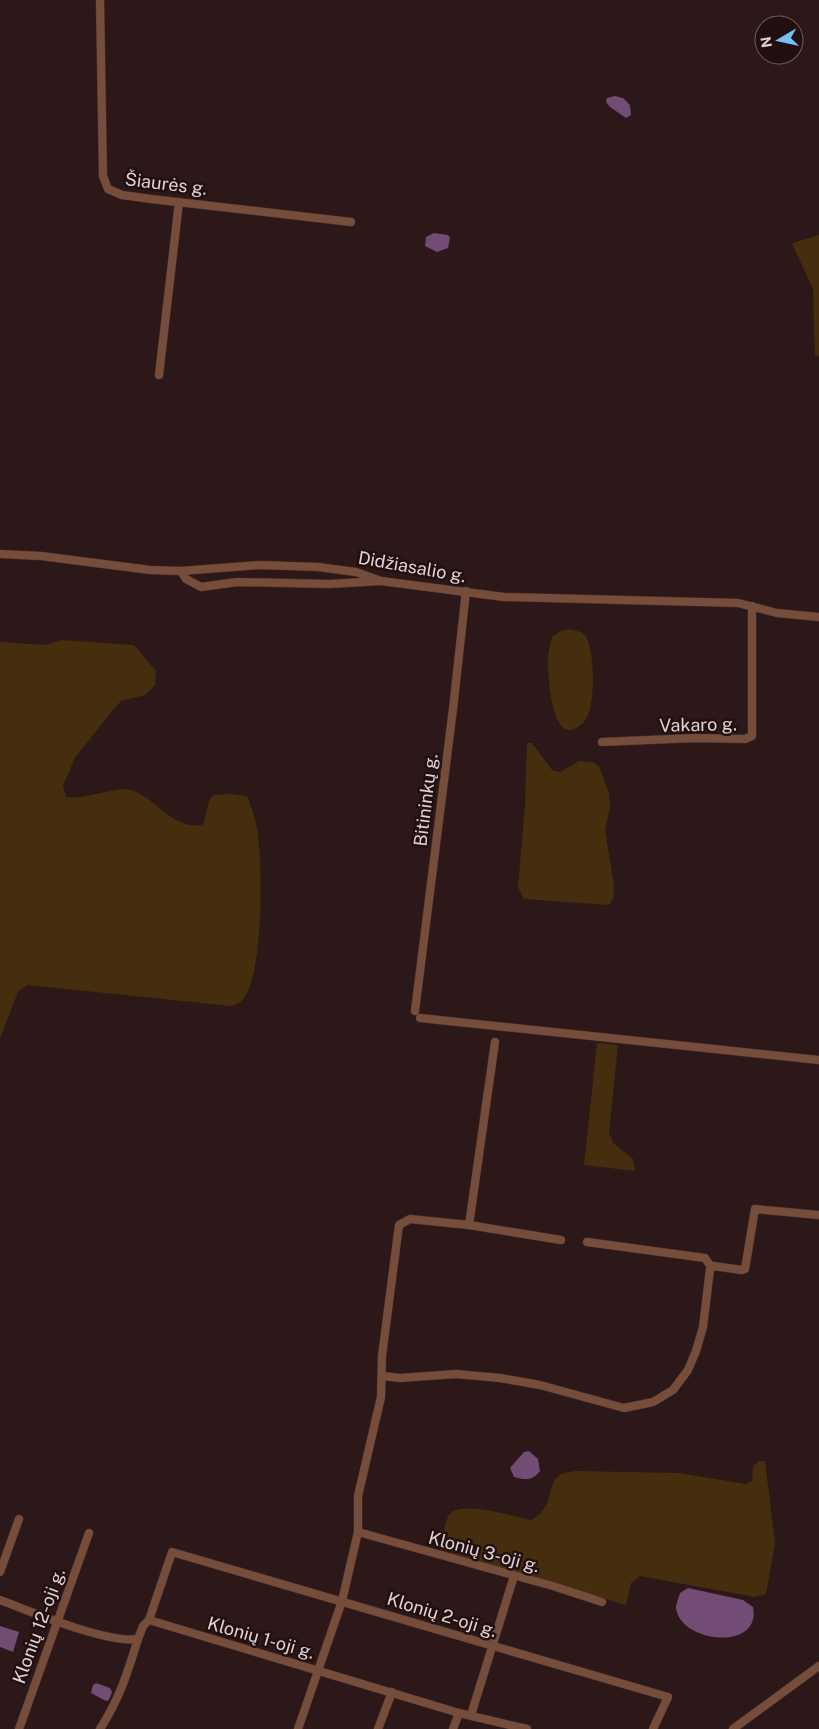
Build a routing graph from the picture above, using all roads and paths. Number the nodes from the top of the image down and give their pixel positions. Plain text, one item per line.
1 (100, 0) edge
2 (179, 202) junction
3 (351, 222) dead end
4 (159, 375) dead end
5 (0, 554) edge
6 (181, 571) junction
7 (381, 581) junction
8 (466, 591) junction
9 (752, 606) junction
10 (819, 617) edge
11 (602, 742) dead end
12 (415, 1011) dead end
13 (420, 1018) dead end
14 (494, 1042) dead end
15 (819, 1060) edge
16 (819, 1215) edge
17 (469, 1225) junction
18 (561, 1240) dead end
19 (586, 1242) dead end
20 (711, 1267) junction
21 (383, 1376) junction
22 (19, 1519) dead end
23 (358, 1532) junction
24 (89, 1533) dead end
25 (0, 1572) edge
26 (514, 1576) junction
27 (0, 1600) edge
28 (342, 1601) junction
29 (602, 1602) dead end
30 (149, 1620) junction
31 (56, 1621) junction
32 (138, 1639) junction
33 (491, 1646) junction
34 (819, 1666) edge
35 (320, 1670) junction
36 (392, 1692) junction
37 (459, 1713) junction
38 (471, 1715) junction
39 (19, 1729) edge
40 (100, 1729) edge
41 (298, 1729) edge
42 (378, 1729) edge
43 (453, 1729) edge
44 (526, 1729) edge
45 (654, 1729) edge
46 (733, 1729) edge

1 - 2 street, Šiaurės g.
2 - 3 street, Šiaurės g.
2 - 4 street
5 - 6 street, Didžiasalio g.
6 - 7 street, Didžiasalio g.
6 - 7 street
7 - 8 street, Didžiasalio g.
8 - 9 street, Didžiasalio g.
8 - 12 street, Bitininkų g.
9 - 10 street, Didžiasalio g.
9 - 11 street, Vakaro g.
13 - 15 street
14 - 17 street
16 - 20 street
17 - 18 street
17 - 21 street
19 - 20 street
20 - 21 street
21 - 23 street
22 - 25 street
23 - 26 street, Klonių 3-oji g.
23 - 28 street
24 - 31 street, Klonių 12-oji g.
26 - 29 street, Klonių 3-oji g.
26 - 33 street
27 - 31 street
28 - 30 street, Klonių 2-oji g.
28 - 33 street, Klonių 2-oji g.
28 - 35 street
30 - 32 street
30 - 35 street, Klonių 1-oji g.
31 - 32 street
31 - 39 street, Klonių 12-oji g.
32 - 40 street
33 - 38 street
33 - 45 street, Klonių 2-oji g.
34 - 46 street
35 - 36 street, Klonių 1-oji g.
35 - 41 street
36 - 37 street, Klonių 1-oji g.
36 - 42 street
37 - 38 street, Klonių 1-oji g.
37 - 43 street
38 - 44 street, Klonių 1-oji g.

